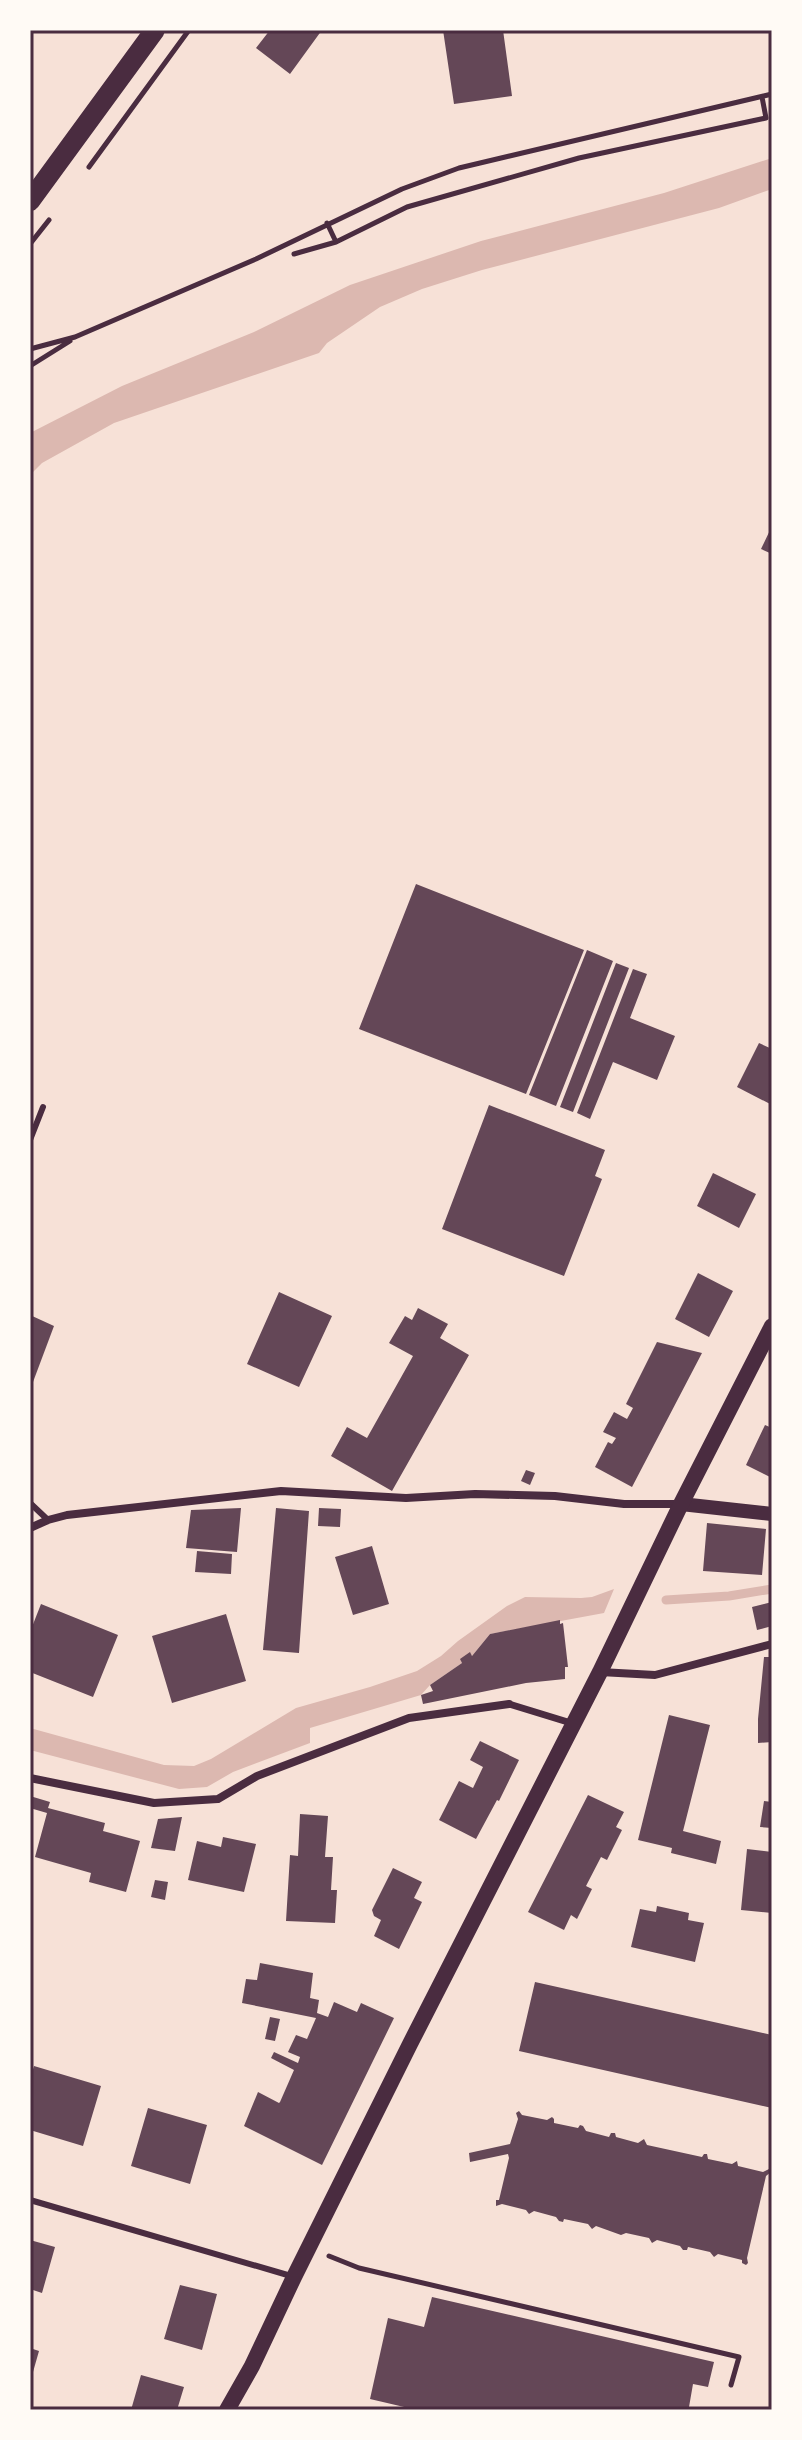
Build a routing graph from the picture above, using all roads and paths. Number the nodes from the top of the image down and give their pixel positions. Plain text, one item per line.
1 (155, 30) edge
2 (772, 94) edge
3 (762, 96) junction
4 (30, 201) edge
5 (327, 223) junction
6 (336, 242) junction
7 (294, 254) dead end
8 (75, 337) junction
9 (30, 349) edge
10 (30, 366) edge
11 (43, 1107) dead end
12 (30, 1140) edge
13 (772, 1326) edge
14 (30, 1503) edge
15 (681, 1504) junction
16 (772, 1514) edge
17 (48, 1520) junction
18 (30, 1528) edge
19 (772, 1644) edge
20 (600, 1672) junction
21 (509, 1704) joint
22 (573, 1724) junction
23 (30, 1778) edge
24 (30, 2200) edge
25 (309, 2248) junction
26 (294, 2277) junction
27 (252, 2366) junction
28 (731, 2385) dead end
29 (227, 2410) edge
30 (238, 2410) edge

1 - 4 main road
2 - 3 path
3 - 5 path
3 - 6 path
5 - 6 path
5 - 8 path
6 - 7 path
8 - 9 path
8 - 10 path
11 - 12 lane
13 - 15 main road
14 - 17 lane
15 - 16 street
15 - 17 street
15 - 20 main road
17 - 18 street
19 - 20 street
20 - 22 main road
21 - 22 street
21 - 23 street
22 - 25 main road
24 - 26 lane
25 - 26 main road
25 - 28 path
26 - 27 main road
27 - 29 main road
27 - 30 main road

